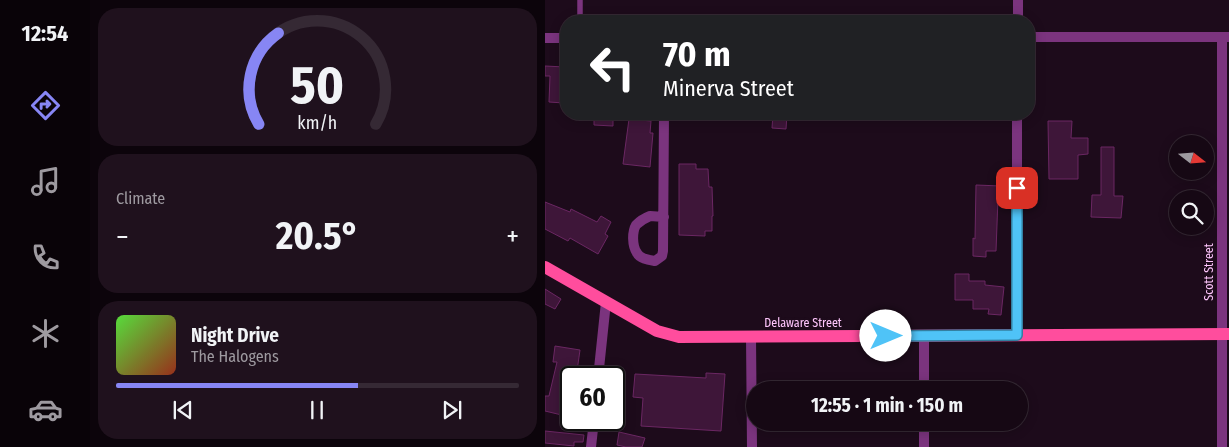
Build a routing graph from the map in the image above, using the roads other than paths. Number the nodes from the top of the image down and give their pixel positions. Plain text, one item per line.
1 (580, 0) edge
2 (1018, 0) edge
3 (580, 15) edge
4 (1018, 15) edge
5 (1035, 37) edge
6 (1226, 37) edge
7 (545, 38) edge
8 (560, 38) edge
9 (664, 120) edge
10 (1017, 120) edge
11 (664, 217) junction
12 (545, 267) edge
13 (606, 302) junction
14 (1225, 334) edge
15 (1017, 335) junction
16 (751, 336) junction
17 (924, 336) junction
18 (599, 366) edge
19 (924, 381) edge
20 (593, 431) edge
21 (924, 431) edge
22 (591, 447) edge
23 (752, 447) edge
24 (924, 447) edge
25 (1221, 447) edge

1 - 3 lane
2 - 4 street
5 - 6 street
6 - 14 street, Scott Street
7 - 8 street
9 - 11 street
10 - 15 street
11 - 11 street
12 - 13 main road, Delaware Street
13 - 16 main road, Delaware Street
13 - 18 street
14 - 15 main road, Delaware Street
14 - 25 street, Scott Street
15 - 17 main road, Delaware Street
16 - 17 main road, Delaware Street
16 - 23 street
17 - 19 street
20 - 22 street
21 - 24 street

